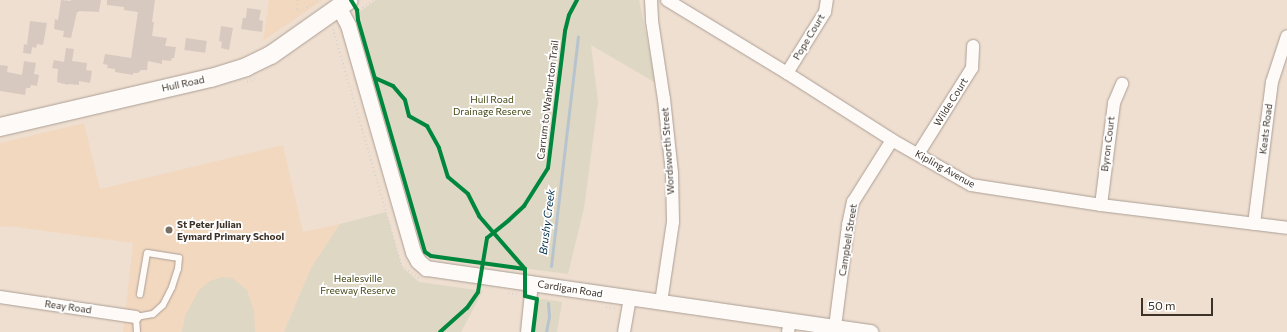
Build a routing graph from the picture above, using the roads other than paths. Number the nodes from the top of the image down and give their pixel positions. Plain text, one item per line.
1 (651, 0) edge
2 (667, 0) edge
3 (827, 0) edge
4 (350, 7) edge
5 (1287, 36) edge
6 (973, 46) dead end
7 (788, 73) junction
8 (1122, 84) dead end
9 (0, 127) edge
10 (892, 140) junction
11 (918, 154) junction
12 (1101, 206) junction
13 (1254, 224) junction
14 (1287, 228) edge
15 (532, 283) junction
16 (140, 294) dead end
17 (0, 297) edge
18 (630, 298) junction
19 (661, 302) junction
20 (136, 317) junction
21 (789, 326) edge
22 (835, 327) junction
23 (137, 332) edge
24 (527, 332) edge
25 (624, 332) edge
26 (870, 332) edge

1 - 19 street, Wordsworth Street
2 - 7 street, Kipling Avenue
3 - 7 street, Pope Court
4 - 9 main road, Hull Road
4 - 15 street, Cardigan Road
5 - 13 street, Keats Road
6 - 11 street, Wilde Court
7 - 10 street, Kipling Avenue
8 - 12 street, Byron Court
10 - 11 street, Kipling Avenue
10 - 22 street, Campbell Street
11 - 12 street, Kipling Avenue
12 - 13 street, Kipling Avenue
13 - 14 street, Kipling Avenue
15 - 18 street, Cardigan Road
15 - 24 street
16 - 20 lane
17 - 20 street, Reay Road
18 - 19 street, Cardigan Road
18 - 25 street
19 - 21 street, Cardigan Road
20 - 23 lane
21 - 22 street, Cardigan Road
22 - 26 street, Cardigan Road

